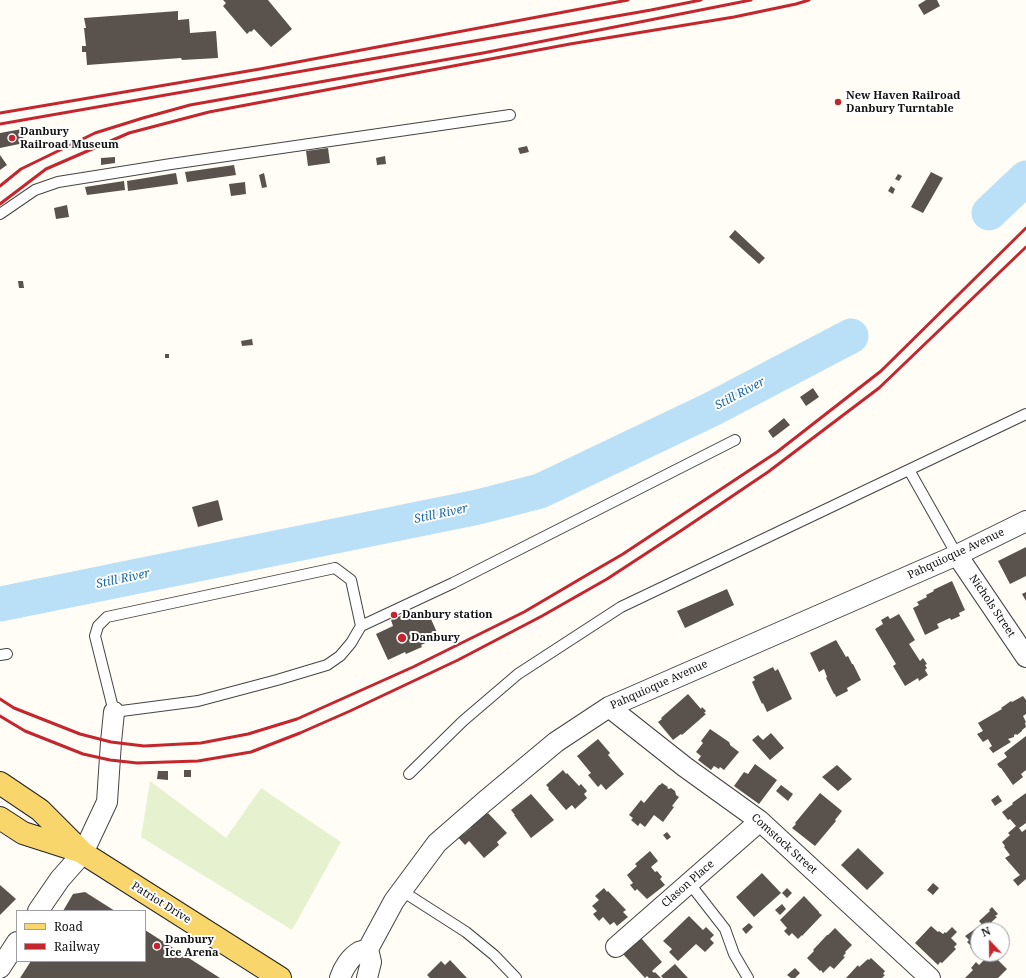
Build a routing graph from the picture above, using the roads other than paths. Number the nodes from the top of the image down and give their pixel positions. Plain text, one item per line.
1 (510, 115) dead end
2 (0, 214) edge
3 (1026, 414) edge
4 (735, 440) dead end
5 (908, 470) junction
6 (1026, 521) edge
7 (957, 555) junction
8 (361, 626) junction
9 (1026, 656) edge
10 (609, 707) junction
11 (114, 712) junction
12 (409, 774) dead end
13 (0, 783) edge
14 (0, 818) edge
15 (760, 821) junction
16 (83, 853) junction
17 (690, 884) junction
18 (402, 891) junction
19 (39, 910) edge
20 (16, 944) edge
21 (616, 947) dead end
22 (368, 949) junction
23 (0, 968) edge
24 (280, 978) edge
25 (340, 978) edge
26 (366, 978) edge
27 (516, 978) edge
28 (748, 978) edge
29 (930, 978) edge

1 - 2 lane
3 - 5 lane
4 - 8 lane
5 - 7 lane
5 - 12 lane
6 - 7 street, Pahquioque Avenue
7 - 9 street, Nichols Street
7 - 10 street, Pahquioque Avenue
8 - 11 lane
8 - 11 lane
10 - 15 street, Comstock Street
10 - 18 street, Pahquioque Avenue
11 - 16 street
13 - 16 main road, Patriot Drive
14 - 16 main road, Patriot Drive
15 - 17 street, Clason Place
15 - 29 street, Comstock Street
16 - 19 street
16 - 24 main road, Patriot Drive
17 - 21 street, Clason Place
17 - 28 lane
18 - 22 street, Pahquioque Avenue
18 - 27 lane
20 - 23 street
22 - 25 street
22 - 26 street, Pahquioque Avenue

